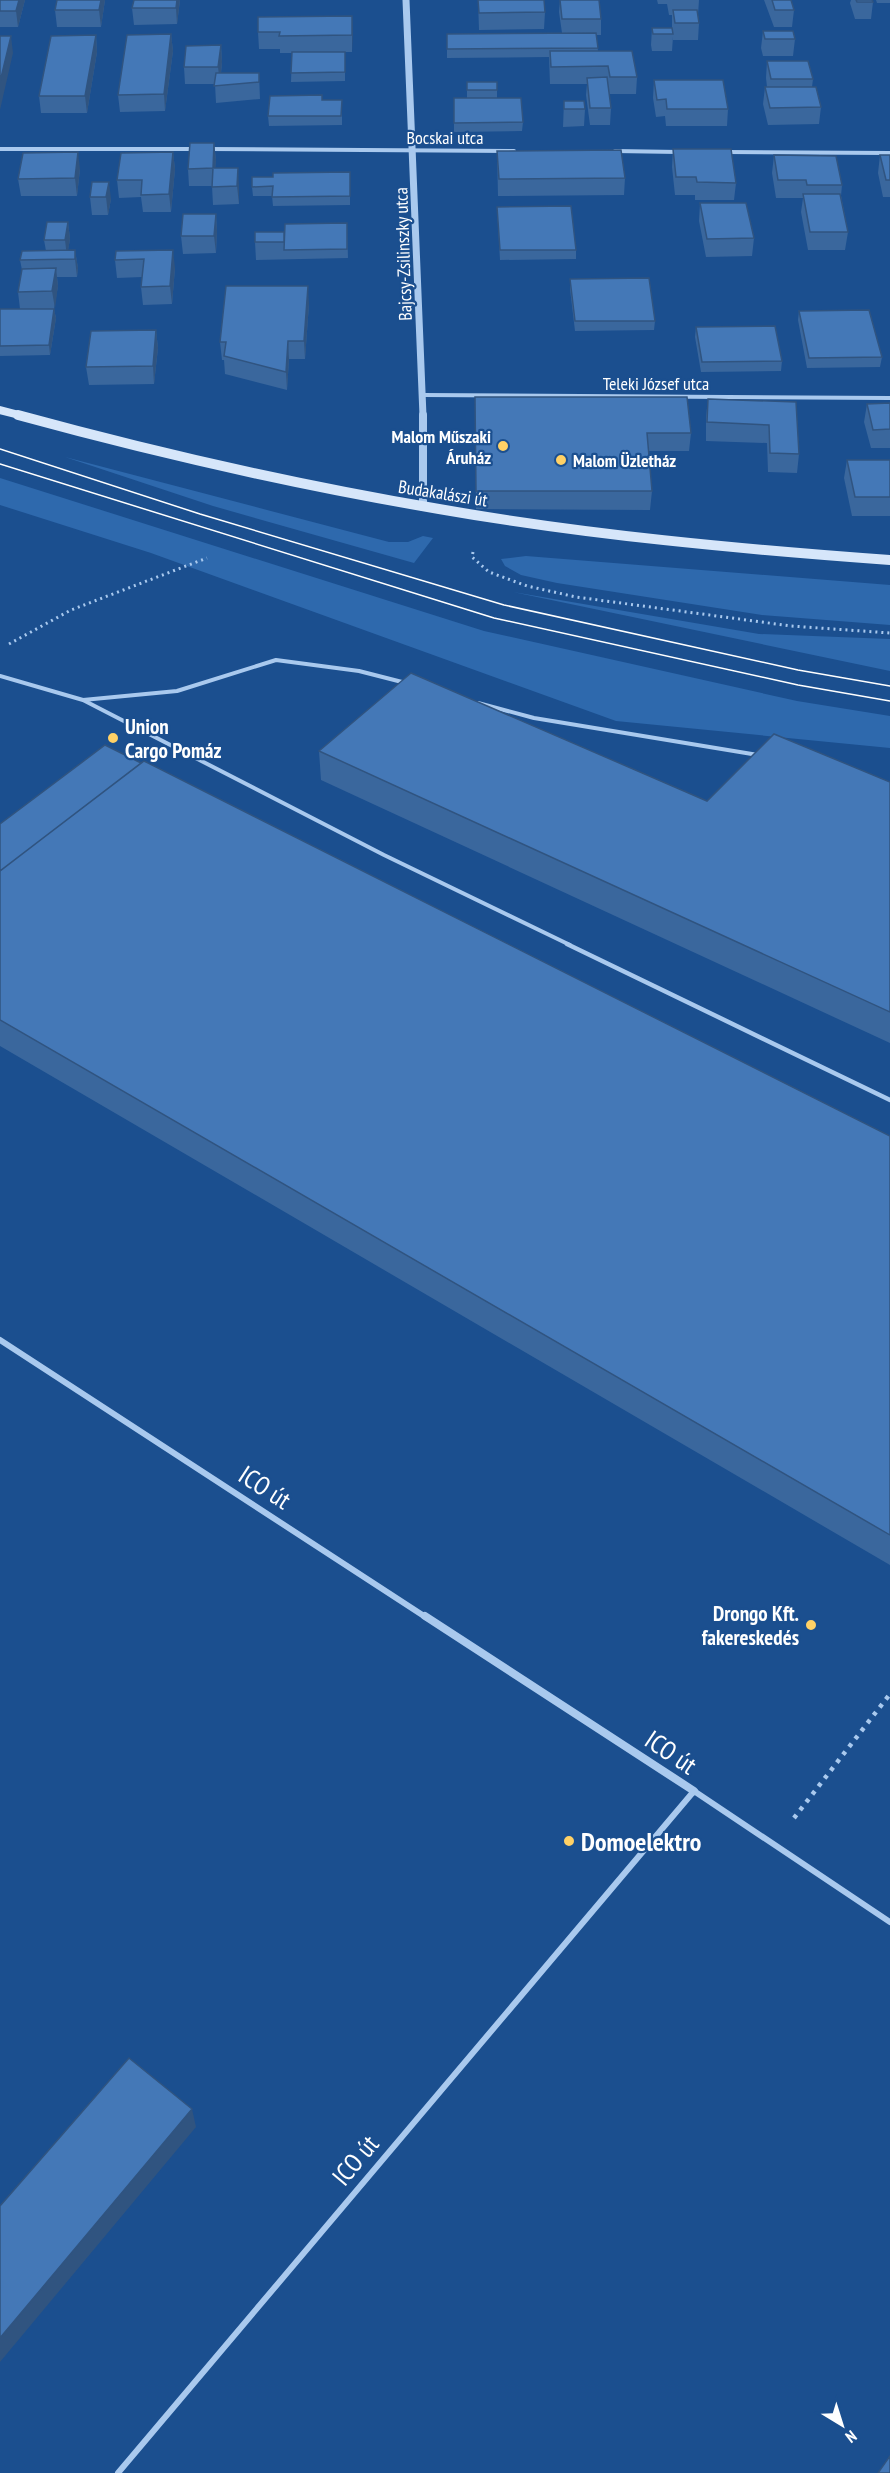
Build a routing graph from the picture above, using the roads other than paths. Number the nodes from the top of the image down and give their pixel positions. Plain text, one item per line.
1 (406, 0) edge
2 (0, 149) edge
3 (414, 150) junction
4 (521, 151) edge
5 (604, 151) edge
6 (688, 152) edge
7 (723, 152) edge
8 (890, 153) edge
9 (423, 395) junction
10 (890, 399) edge
11 (0, 410) edge
12 (423, 507) junction
13 (890, 560) edge
14 (0, 676) edge
15 (414, 686) edge
16 (83, 700) junction
17 (469, 700) edge
18 (764, 756) edge
19 (890, 1100) edge
20 (0, 1340) edge
21 (694, 1791) junction
22 (890, 1922) edge
23 (118, 2473) edge

1 - 3 street, Bajcsy-Zsilinszky utca
2 - 3 street, Bocskai utca
3 - 4 street, Bocskai utca
3 - 9 street, Bajcsy-Zsilinszky utca
5 - 6 street
7 - 8 street
9 - 10 street, Teleki József utca
9 - 12 street, Bajcsy-Zsilinszky utca
11 - 12 main road, Budakalászi út
12 - 13 main road, Budakalászi út
14 - 16 lane
15 - 16 lane
16 - 19 lane
17 - 18 lane
20 - 21 street, ICO út
21 - 22 lane
21 - 23 lane, ICO út

